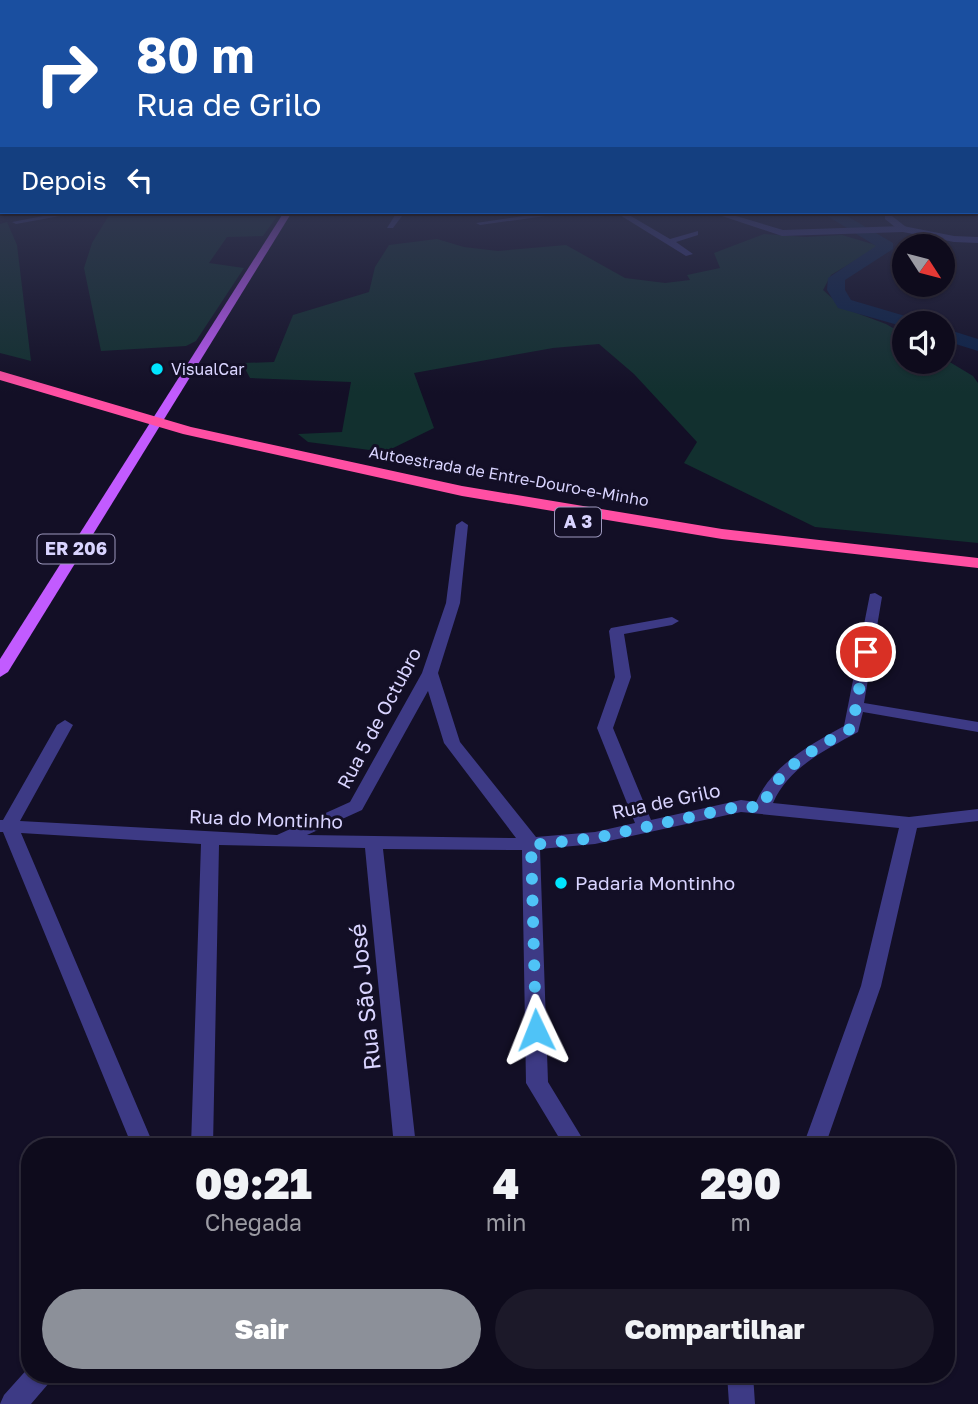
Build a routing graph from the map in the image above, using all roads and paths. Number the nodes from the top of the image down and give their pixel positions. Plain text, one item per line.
1 (256, 263) edge
2 (0, 375) edge
3 (0, 388) edge
4 (121, 419) junction
5 (185, 437) junction
6 (462, 525) dead end
7 (978, 563) edge
8 (978, 576) edge
9 (875, 597) dead end
10 (672, 621) dead end
11 (0, 671) edge
12 (430, 673) junction
13 (856, 706) junction
14 (65, 725) dead end
15 (978, 727) edge
16 (762, 808) junction
17 (978, 815) edge
18 (909, 823) junction
19 (4, 826) edge
20 (645, 827) junction
21 (210, 838) junction
22 (279, 842) junction
23 (374, 844) junction
24 (531, 845) junction
25 (140, 1138) edge
26 (202, 1138) edge
27 (404, 1138) edge
28 (571, 1138) edge
29 (817, 1138) edge
30 (32, 1383) edge
31 (741, 1383) edge
32 (13, 1404) edge
33 (742, 1404) edge

1 - 11 main road, ER 206
2 - 4 highway, Autoestrada de Entre-Douro-e-Minho / A 3
3 - 4 highway, Autoestrada de Entre-Douro-e-Minho / A 3
4 - 5 highway, Autoestrada de Entre-Douro-e-Minho / A 3
5 - 7 highway, Autoestrada de Entre-Douro-e-Minho / A 3
5 - 8 highway, Autoestrada de Entre-Douro-e-Minho / A 3
6 - 12 street, Rua 5 de Octubro
9 - 13 street
10 - 20 street
12 - 22 street, Rua 5 de Octubro
12 - 24 street
13 - 15 street
13 - 16 street
14 - 19 street
16 - 18 street, Rua de Grilo
16 - 20 street, Rua de Grilo
17 - 18 street, Rua de Grilo
18 - 29 street
19 - 21 street, Rua do Montinho
19 - 25 street
20 - 24 street, Rua de Grilo
21 - 22 street, Rua do Montinho
21 - 26 street
22 - 23 street, Rua do Montinho
23 - 24 street, Rua do Montinho
23 - 27 street, Rua São José
24 - 28 street
30 - 32 street
31 - 33 street

